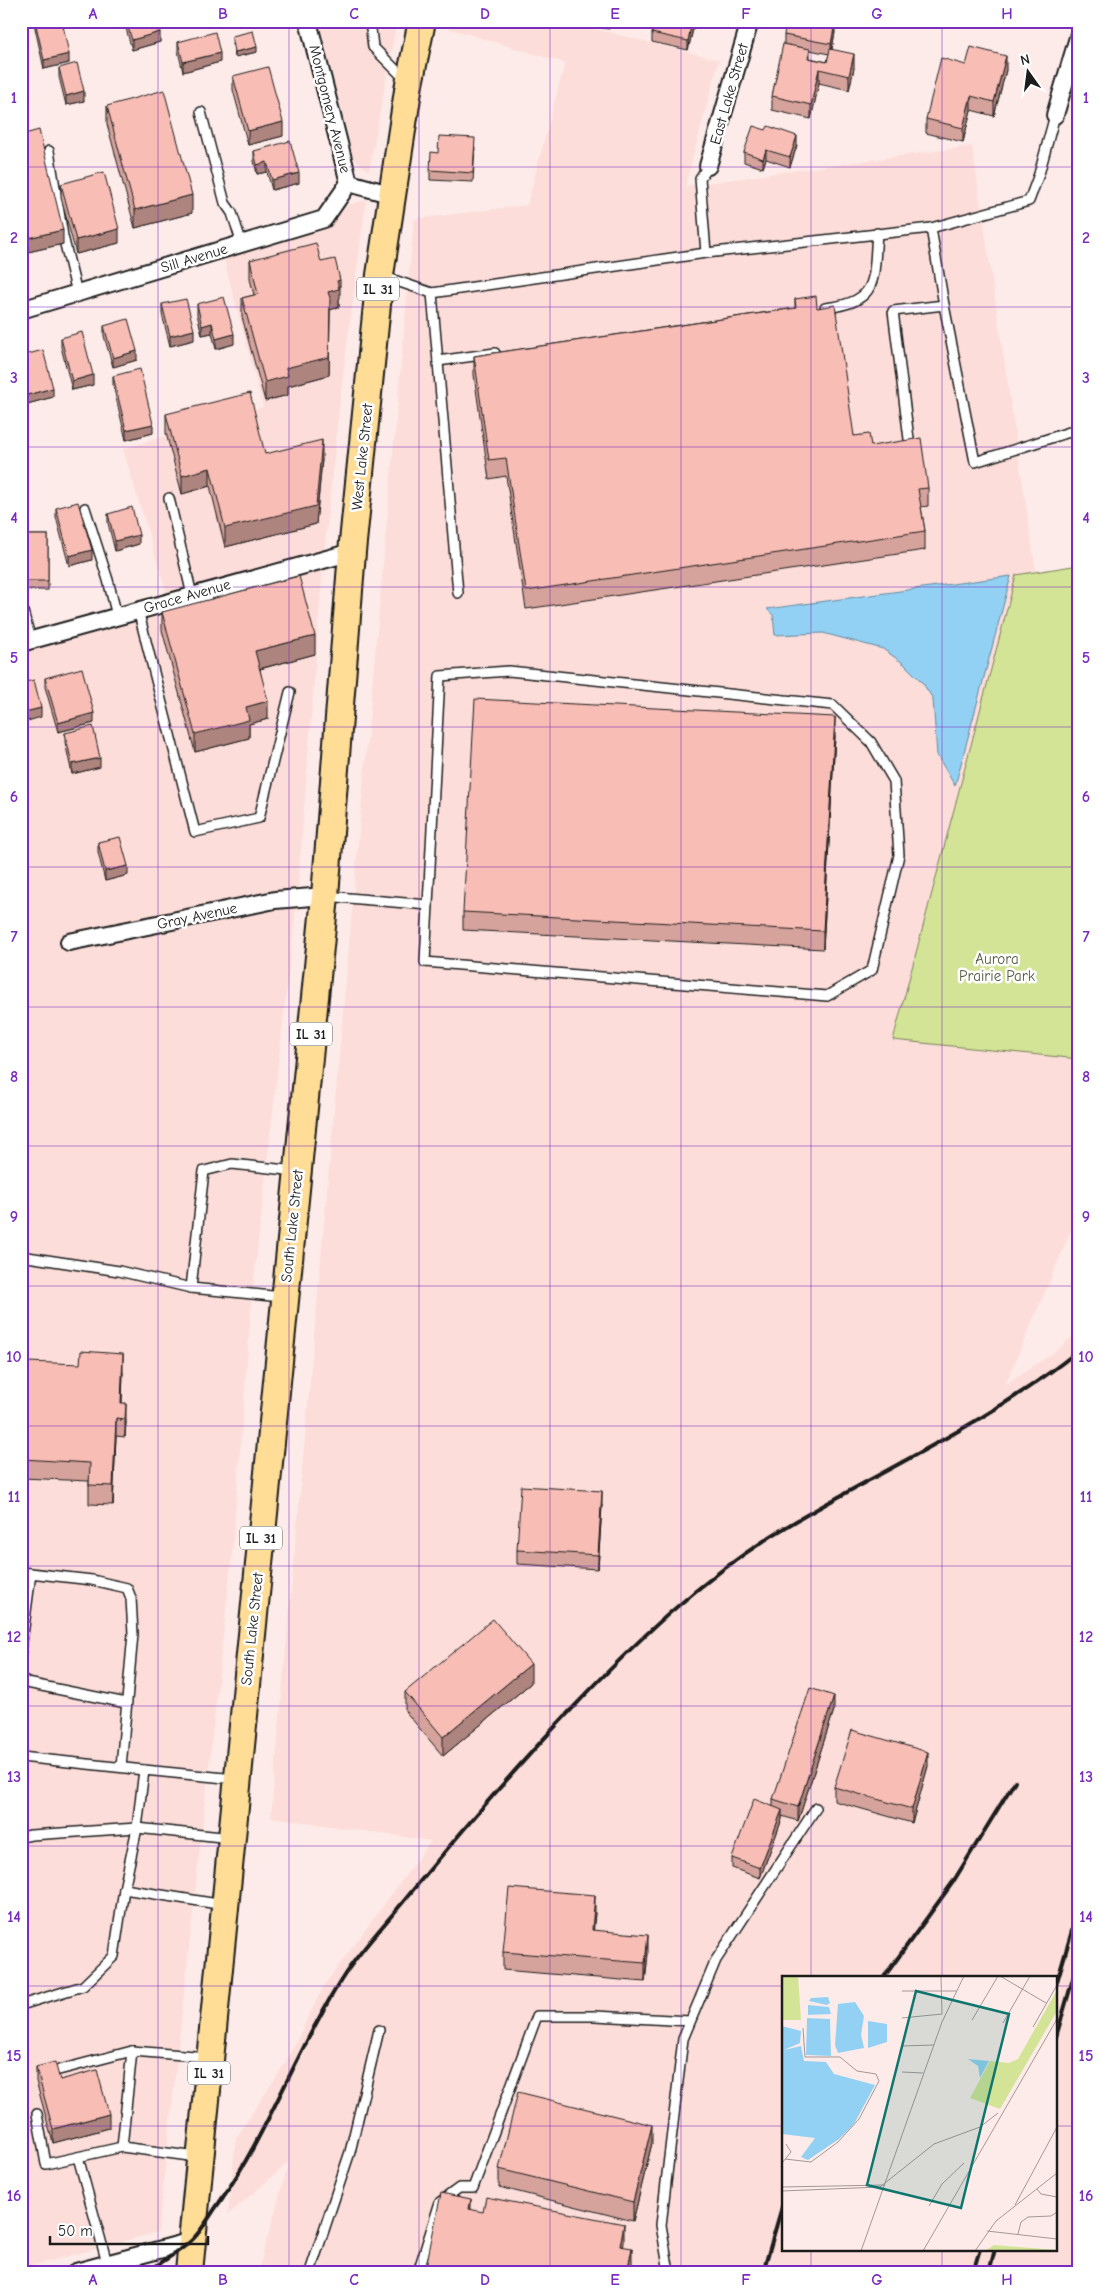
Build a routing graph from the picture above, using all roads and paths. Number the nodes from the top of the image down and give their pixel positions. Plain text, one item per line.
1 (308, 21) edge
2 (370, 21) edge
3 (422, 21) edge
4 (750, 21) edge
5 (1079, 34) edge
6 (409, 84) junction
7 (201, 112) dead end
8 (1055, 115) joint
9 (49, 151) dead end
10 (708, 166) joint
11 (349, 183) junction
12 (393, 195) junction
13 (931, 228) junction
14 (877, 233) junction
15 (242, 244) junction
16 (706, 252) junction
17 (380, 275) junction
18 (77, 293) junction
19 (432, 293) junction
20 (944, 305) junction
21 (819, 309) edge
22 (21, 310) edge
23 (510, 352) edge
24 (438, 361) junction
25 (1079, 429) edge
26 (910, 447) edge
27 (169, 498) dead end
28 (85, 508) dead end
29 (352, 552) junction
30 (458, 593) dead end
31 (192, 595) junction
32 (21, 604) edge
33 (138, 610) junction
34 (117, 616) junction
35 (26, 641) edge
36 (290, 692) dead end
37 (325, 896) junction
38 (428, 905) junction
39 (69, 942) dead end
40 (298, 1172) junction
41 (21, 1256) edge
42 (191, 1288) junction
43 (285, 1298) junction
44 (26, 1572) edge
45 (21, 1650) edge
46 (21, 1678) edge
47 (126, 1703) junction
48 (21, 1757) edge
49 (120, 1767) junction
50 (144, 1770) junction
51 (238, 1779) junction
52 (816, 1808) dead end
53 (136, 1828) junction
54 (21, 1837) edge
55 (232, 1838) junction
56 (124, 1889) junction
57 (225, 1905) junction
58 (21, 2005) edge
59 (690, 2021) junction
60 (379, 2030) dead end
61 (132, 2051) junction
62 (211, 2057) junction
63 (60, 2070) dead end
64 (37, 2114) dead end
65 (122, 2147) junction
66 (78, 2157) junction
67 (200, 2157) junction
68 (192, 2241) junction
69 (107, 2263) junction
70 (76, 2272) edge
71 (189, 2272) edge
72 (310, 2272) edge
73 (418, 2272) edge
74 (669, 2272) edge

1 - 11 street, Montgomery Avenue
2 - 6 lane
3 - 6 main road, West Lake Street / IL 31
4 - 10 street, East Lake Street
5 - 8 street
6 - 12 main road, West Lake Street / IL 31
7 - 15 lane
8 - 13 lane
9 - 18 lane
10 - 16 lane
11 - 12 street, Montgomery Avenue
11 - 15 street, Sill Avenue
12 - 17 main road, West Lake Street / IL 31
13 - 14 lane
13 - 20 lane
14 - 16 lane
14 - 21 lane
15 - 18 street, Sill Avenue
16 - 19 lane
17 - 19 lane
17 - 29 main road, West Lake Street / IL 31
18 - 22 street, Sill Avenue
19 - 24 lane
20 - 25 lane
20 - 26 lane
23 - 24 lane
24 - 30 lane
27 - 31 lane
28 - 34 lane
29 - 31 street, Grace Avenue
29 - 37 main road, West Lake Street / IL 31
31 - 33 street, Grace Avenue
32 - 35 lane
33 - 34 street, Grace Avenue
33 - 36 lane
34 - 35 street, Grace Avenue
37 - 38 lane
37 - 39 street, Gray Avenue
37 - 40 main road, South Lake Street / IL 31
38 - 38 lane
40 - 42 lane
40 - 43 main road, South Lake Street / IL 31
41 - 42 lane
42 - 43 lane
43 - 51 main road, South Lake Street / IL 31
44 - 45 lane
44 - 47 lane
46 - 47 lane
47 - 49 lane
48 - 49 lane
49 - 50 lane
50 - 51 lane
50 - 53 lane
51 - 55 main road, South Lake Street / IL 31
52 - 59 lane
53 - 54 lane
53 - 55 lane
53 - 56 lane
55 - 57 main road, South Lake Street / IL 31
56 - 57 lane
56 - 58 lane
57 - 62 main road, South Lake Street / IL 31
59 - 73 lane
59 - 74 lane
60 - 72 lane
61 - 62 lane
61 - 63 lane
61 - 65 lane
62 - 67 main road, South Lake Street / IL 31
64 - 66 lane
65 - 66 lane
65 - 67 lane
66 - 69 lane
67 - 68 main road, South Lake Street / IL 31
68 - 69 street
68 - 71 main road, South Lake Street / IL 31
69 - 70 street

